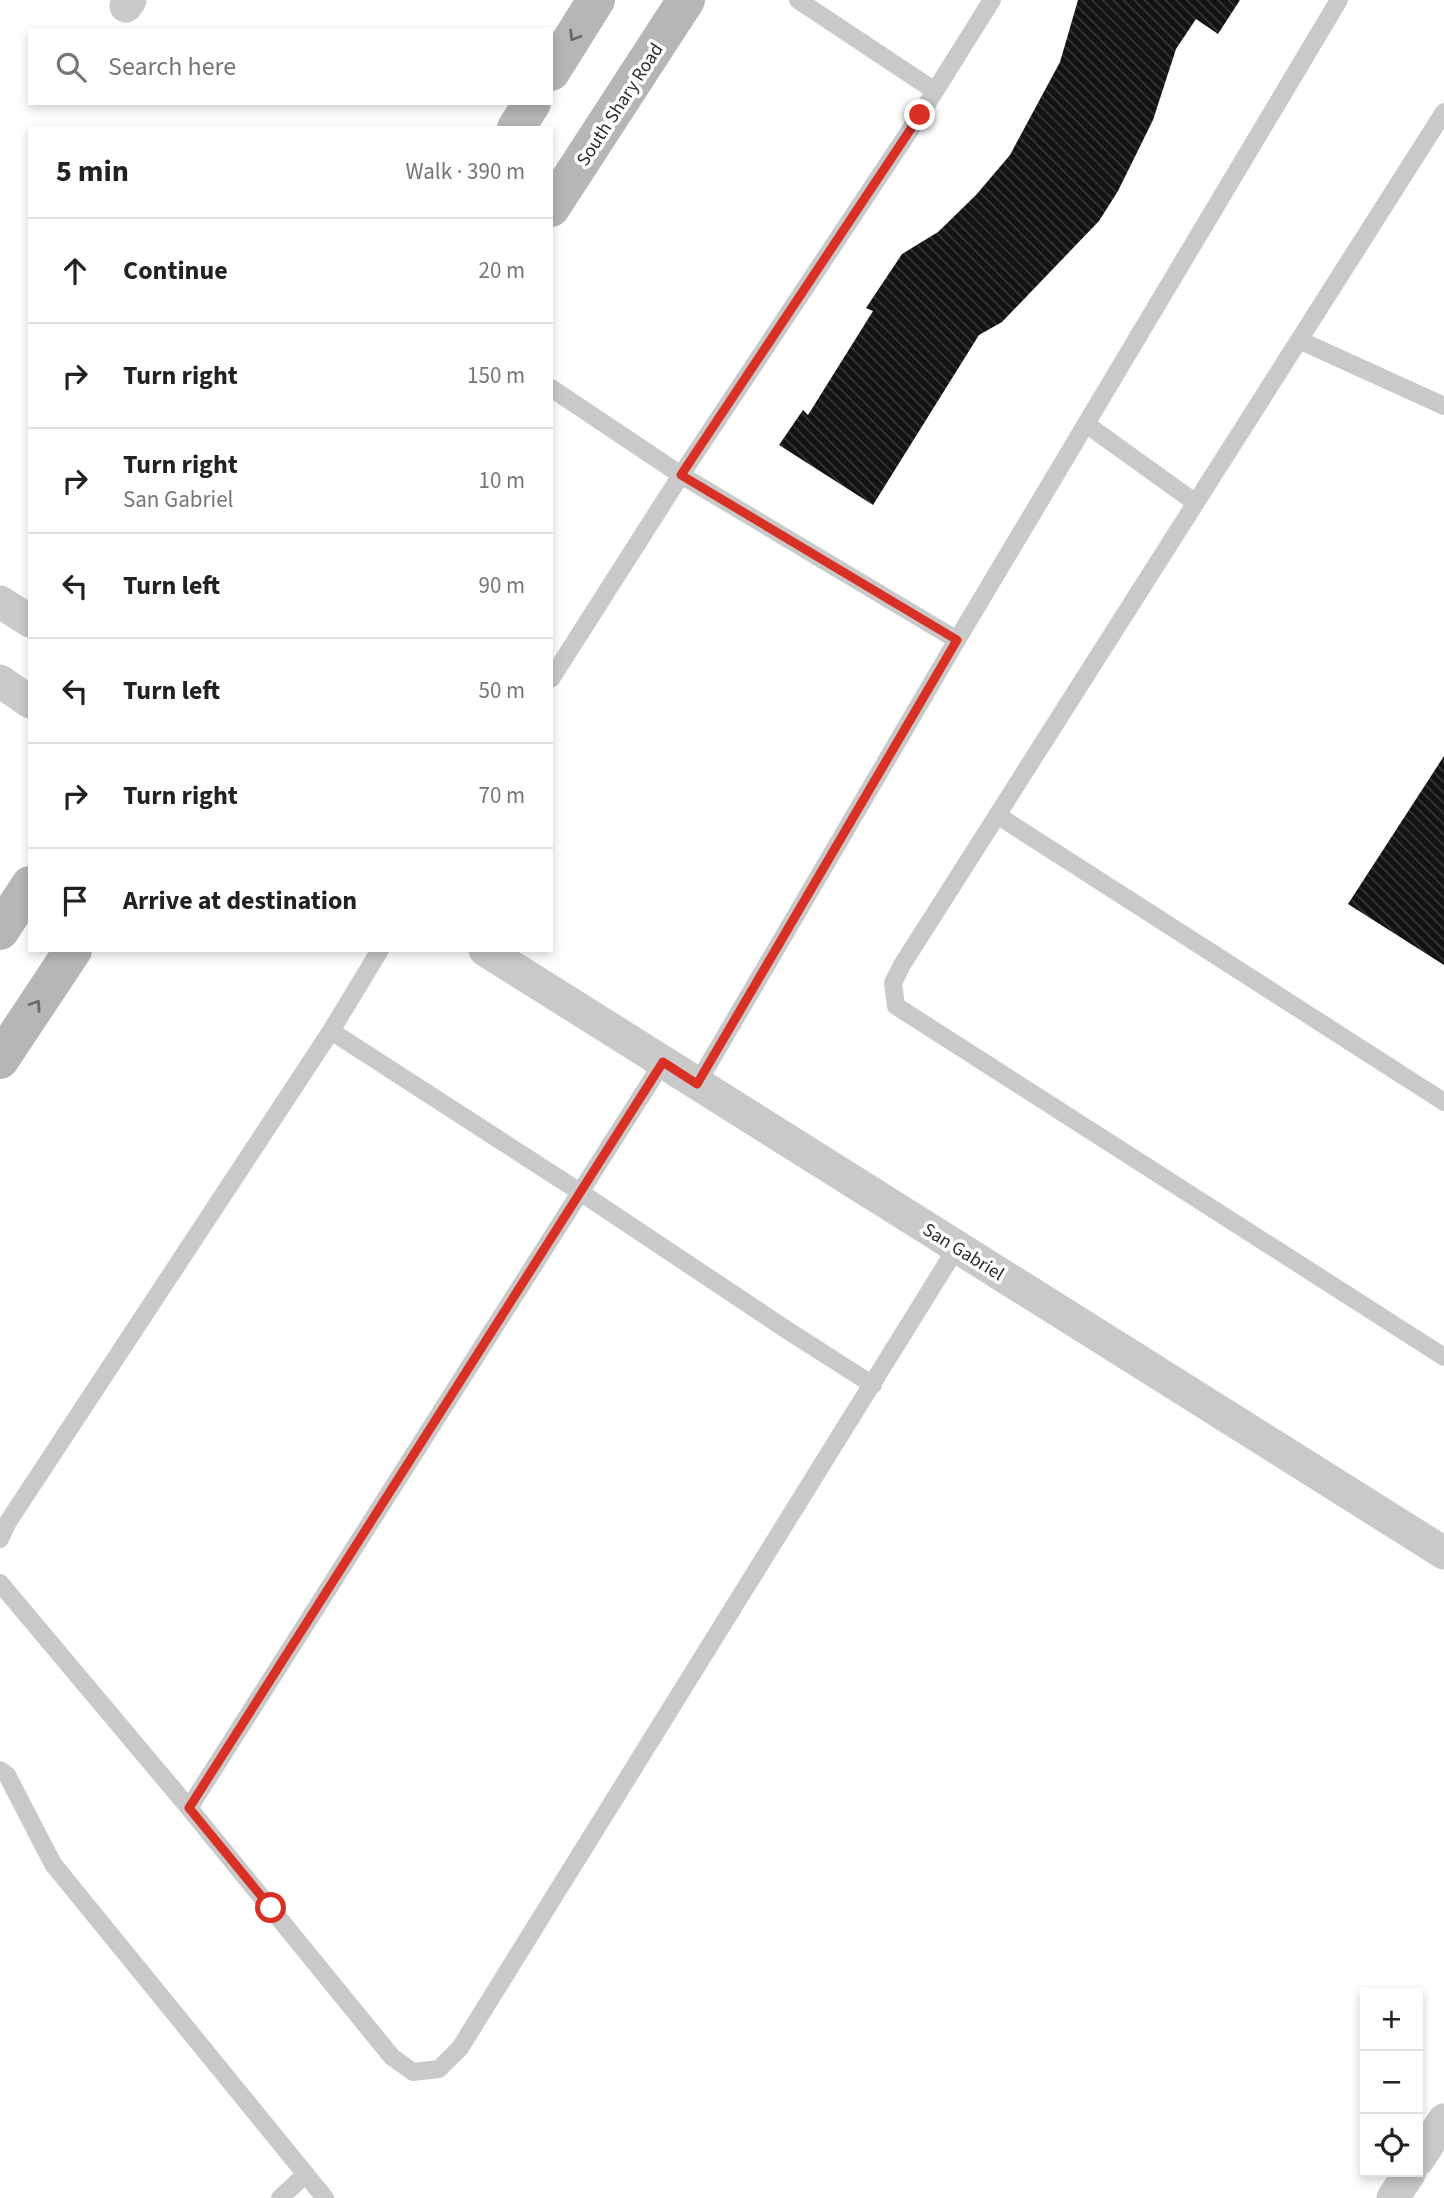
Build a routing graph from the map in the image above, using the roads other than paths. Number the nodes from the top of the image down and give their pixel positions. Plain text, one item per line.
1 (596, 0) edge
2 (686, 0) edge
3 (798, 0) edge
4 (992, 0) edge
5 (1339, 0) edge
6 (553, 69) edge
7 (935, 91) junction
8 (531, 105) edge
9 (1444, 112) edge
10 (517, 126) edge
11 (553, 205) edge
12 (1299, 340) junction
13 (553, 389) edge
14 (1444, 406) edge
15 (1086, 424) junction
16 (681, 475) junction
17 (1196, 503) junction
18 (0, 602) edge
19 (28, 620) edge
20 (957, 640) junction
21 (553, 676) edge
22 (0, 681) edge
23 (28, 701) edge
24 (998, 815) junction
25 (28, 889) edge
26 (0, 931) edge
27 (72, 952) edge
28 (379, 952) edge
29 (488, 952) edge
30 (331, 1031) junction
31 (0, 1060) edge
32 (663, 1062) junction
33 (697, 1084) junction
34 (1444, 1102) edge
35 (580, 1192) junction
36 (957, 1247) junction
37 (1444, 1357) edge
38 (873, 1385) junction
39 (0, 1539) edge
40 (1444, 1553) edge
41 (0, 1583) edge
42 (0, 1770) edge
43 (189, 1808) junction
44 (1444, 2120) edge
45 (1423, 2152) edge
46 (306, 2174) junction
47 (1407, 2177) edge
48 (280, 2198) edge
49 (325, 2198) edge
50 (1393, 2198) edge

1 -> 6 main road
2 - 11 main road, South Shary Road
3 - 7 lane
4 - 7 lane
5 - 15 lane
7 - 16 lane
8 - 10 main road
9 - 12 lane
12 - 14 lane
12 - 17 lane
13 - 16 lane
15 - 17 lane
15 - 20 lane
16 - 20 lane
16 - 21 lane
17 - 24 lane
18 - 19 street
20 - 33 lane
22 - 23 street
24 - 34 lane
24 - 37 lane
25 - 26 main road
31 -> 27 main road
28 - 30 lane
29 - 32 street, San Gabriel
30 - 35 lane
30 - 39 lane
32 - 33 street, San Gabriel
32 - 35 lane
33 - 36 street, San Gabriel
35 - 38 lane
35 - 43 lane
36 - 38 lane
36 - 40 street, San Gabriel
38 - 43 lane
41 - 43 lane
42 - 46 lane
44 - 45 street
46 - 48 lane
46 - 49 lane
47 - 50 street

